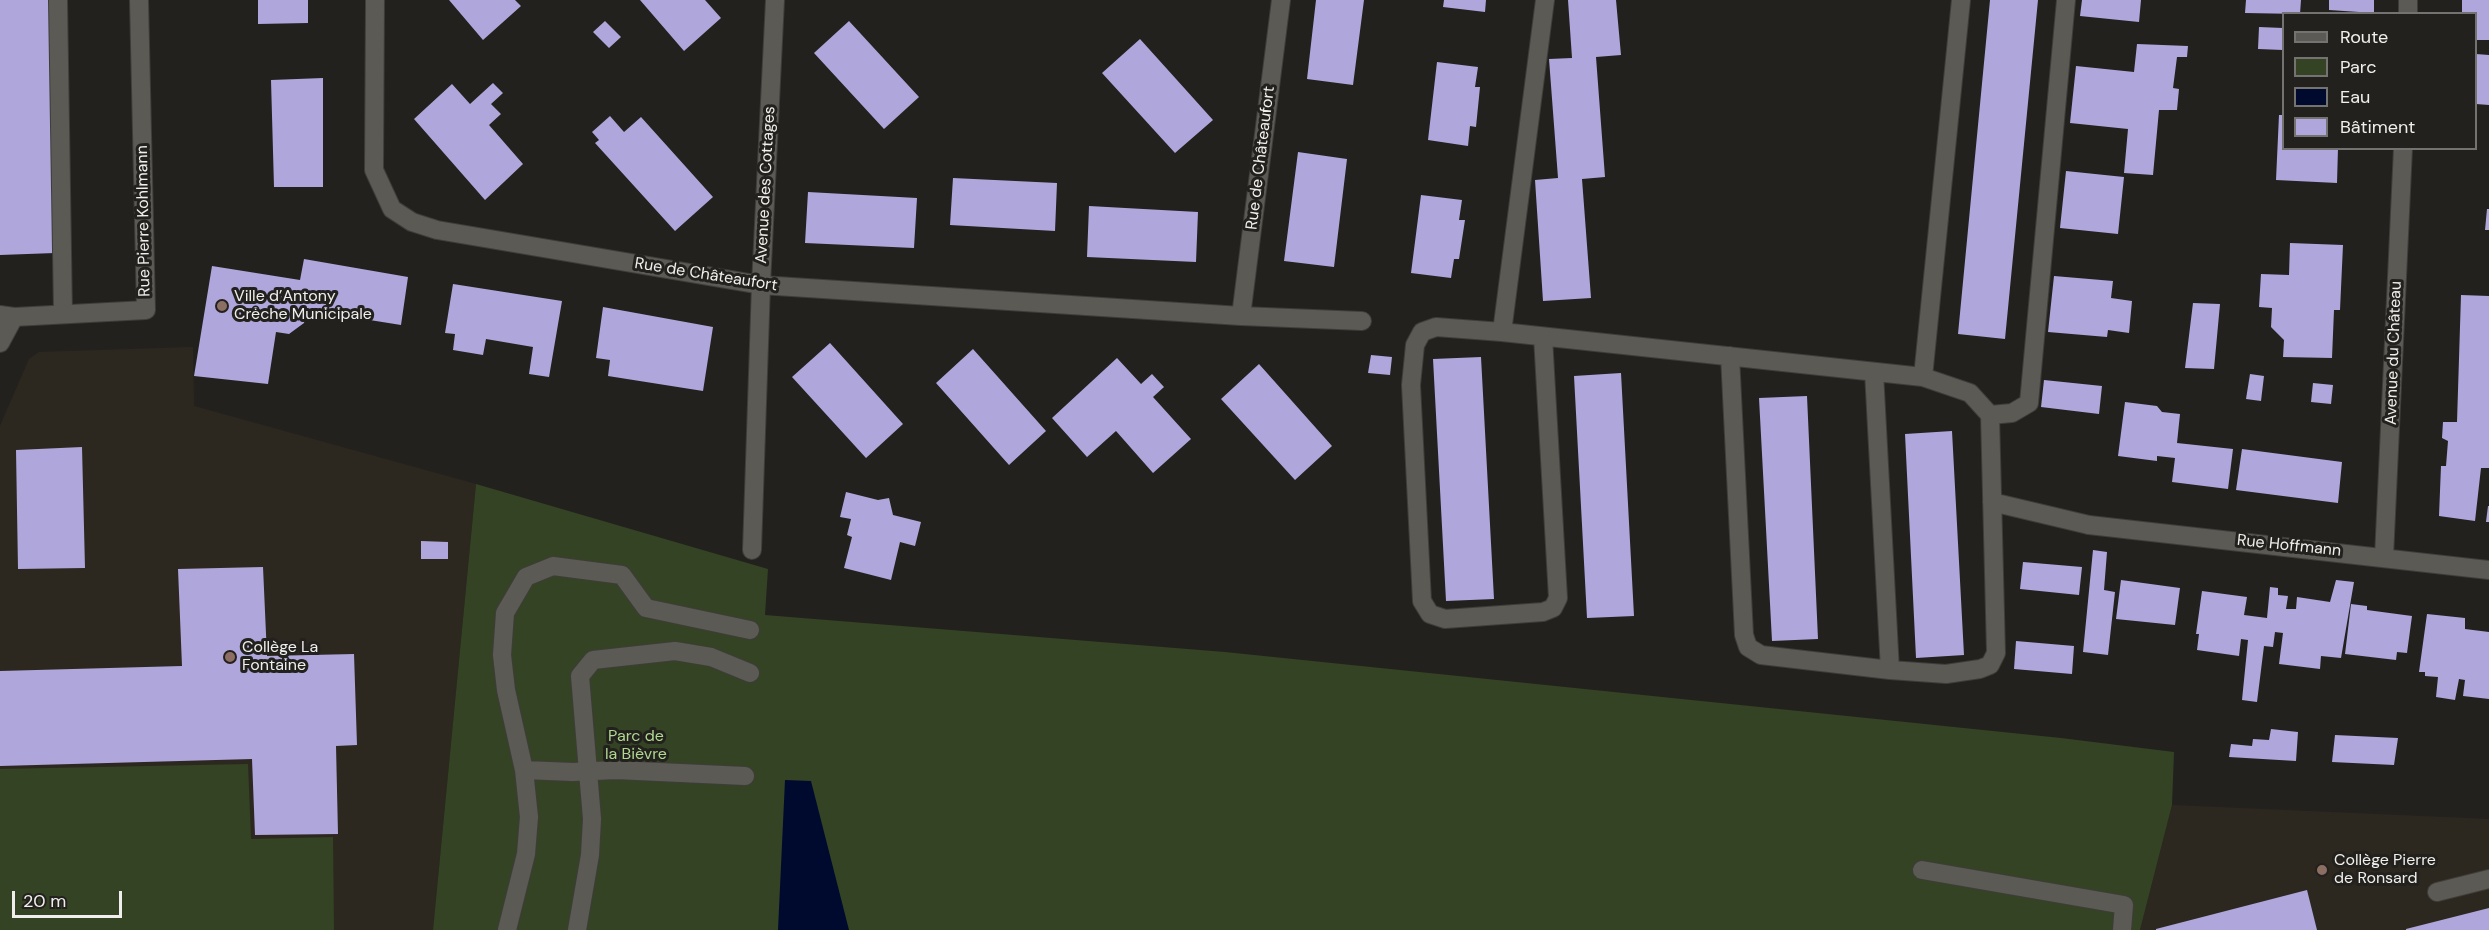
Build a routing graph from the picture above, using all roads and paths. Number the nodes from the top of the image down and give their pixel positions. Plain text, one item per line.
1 (58, 0) edge
2 (139, 0) edge
3 (375, 0) edge
4 (775, 0) edge
5 (1281, 0) edge
6 (1545, 0) edge
7 (1961, 0) edge
8 (2066, 0) edge
9 (2403, 150) edge
10 (761, 285) junction
11 (63, 313) junction
12 (7, 316) edge
13 (1241, 316) junction
14 (1362, 321) dead end
15 (1502, 332) junction
16 (1543, 337) junction
17 (0, 343) edge
18 (1730, 356) junction
19 (1874, 372) junction
20 (1923, 377) junction
21 (1990, 415) junction
22 (1992, 502) junction
23 (752, 550) dead end
24 (2384, 557) junction
25 (2489, 570) edge
26 (750, 630) dead end
27 (1890, 670) junction
28 (750, 673) dead end
29 (524, 770) junction
30 (590, 772) junction
31 (745, 776) dead end
32 (1922, 870) dead end
33 (2489, 879) edge
34 (2437, 892) dead end
35 (507, 930) edge
36 (577, 930) edge
37 (2122, 930) edge

1 - 11 street
2 - 11 street, Rue Pierre Kohlmann
3 - 10 street, Rue de Châteaufort
4 - 10 street, Avenue des Cottages
5 - 13 street, Rue de Châteaufort
6 - 15 street
7 - 20 street
8 - 21 street
9 - 24 street, Avenue du Château
10 - 13 street, Rue de Châteaufort
10 - 23 street, Avenue des Cottages
11 - 12 street, Rue Pierre Kohlmann
12 - 17 street, Rue Pierre Kohlmann
13 - 14 street, Rue de Châteaufort
15 - 16 street
15 - 16 street
16 - 18 street
18 - 19 street
18 - 27 street
19 - 20 street
19 - 27 street
20 - 21 street
21 - 22 street
22 - 24 street, Rue Hoffmann
22 - 27 street
24 - 25 street, Rue Hoffmann
26 - 29 street
28 - 30 street
29 - 30 street
29 - 35 street
30 - 31 street
30 - 36 street
32 - 37 street
33 - 34 street

